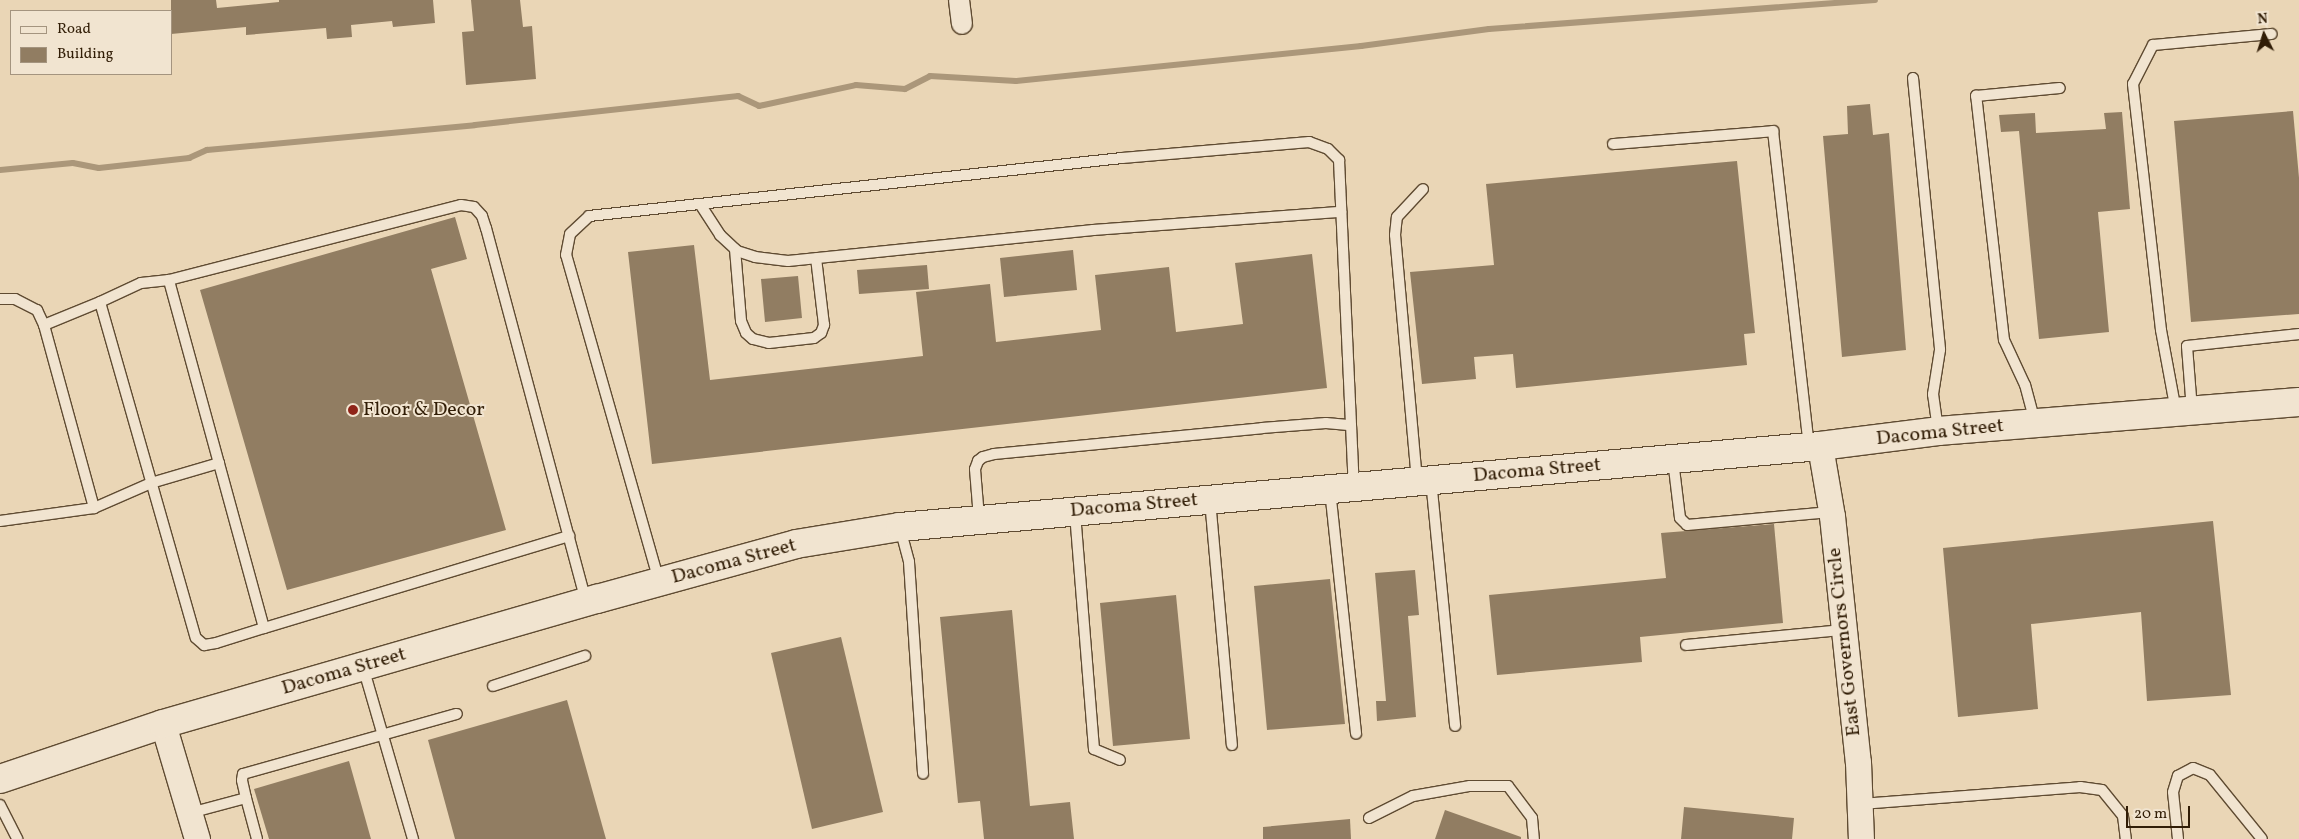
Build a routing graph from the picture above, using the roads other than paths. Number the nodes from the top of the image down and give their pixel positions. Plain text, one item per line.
1 (959, 0) edge
2 (962, 24) dead end
3 (2271, 34) dead end
4 (1913, 78) dead end
5 (2060, 88) dead end
6 (1613, 144) dead end
7 (1423, 189) dead end
8 (700, 204) junction
9 (1341, 212) junction
10 (735, 249) junction
11 (816, 258) junction
12 (169, 280) junction
13 (0, 299) edge
14 (100, 302) junction
15 (44, 325) junction
16 (2299, 334) edge
17 (2299, 402) edge
18 (2184, 411) junction
19 (2035, 423) junction
20 (1351, 425) junction
21 (1938, 431) junction
22 (1814, 447) junction
23 (1672, 459) junction
24 (219, 462) junction
25 (1424, 481) junction
26 (151, 483) junction
27 (1342, 488) junction
28 (1210, 500) junction
29 (94, 508) junction
30 (1075, 512) junction
31 (1832, 512) junction
32 (979, 520) junction
33 (0, 521) edge
34 (900, 526) junction
35 (569, 536) junction
36 (659, 582) junction
37 (587, 602) junction
38 (264, 628) junction
39 (1843, 630) junction
40 (1686, 645) dead end
41 (584, 656) dead end
42 (363, 666) junction
43 (493, 686) dead end
44 (457, 714) dead end
45 (163, 724) junction
46 (1455, 726) dead end
47 (382, 733) junction
48 (1356, 734) dead end
49 (1232, 745) dead end
50 (1120, 760) dead end
51 (923, 774) dead end
52 (0, 778) edge
53 (246, 798) junction
54 (1860, 804) junction
55 (0, 805) edge
56 (189, 813) junction
57 (1369, 818) dead end
58 (16, 839) edge
59 (197, 839) edge
60 (257, 839) edge
61 (413, 839) edge
62 (1534, 839) edge
63 (1861, 839) edge
64 (2126, 839) edge
65 (2178, 839) edge
66 (2262, 839) edge

1 - 2 street
3 - 18 lane
4 - 21 lane
5 - 19 lane
6 - 22 lane
7 - 25 lane
8 - 9 lane
8 - 10 lane
8 - 36 lane
9 - 11 lane
9 - 20 lane
10 - 11 lane
10 - 11 lane
12 - 14 lane
12 - 24 lane
12 - 35 lane
13 - 15 lane
14 - 15 lane
14 - 26 lane
15 - 29 lane
16 - 18 lane
17 - 18 main road, Dacoma Street
18 - 19 main road, Dacoma Street
19 - 21 main road, Dacoma Street
20 - 27 lane
20 - 32 lane
21 - 22 main road, Dacoma Street
22 - 23 main road, Dacoma Street
22 - 31 street, East Governors Circle
23 - 25 main road, Dacoma Street
23 - 31 lane
24 - 26 lane
24 - 38 lane
25 - 27 main road, Dacoma Street
25 - 46 lane
26 - 29 lane
26 - 38 lane
27 - 28 main road, Dacoma Street
27 - 48 lane
28 - 30 main road, Dacoma Street
28 - 49 lane
29 - 33 lane
30 - 32 main road, Dacoma Street
30 - 50 lane
31 - 39 street, East Governors Circle
32 - 34 main road, Dacoma Street
34 - 36 main road, Dacoma Street
34 - 51 lane
35 - 37 lane
35 - 38 lane
36 - 37 main road, Dacoma Street
37 - 42 main road, Dacoma Street
39 - 40 lane
39 - 54 street, East Governors Circle
41 - 43 lane
42 - 45 main road, Dacoma Street
42 - 47 lane
44 - 47 lane
45 - 52 main road, Dacoma Street
45 - 56 street
47 - 53 lane
47 - 61 lane
53 - 56 lane
53 - 60 lane
54 - 63 street, East Governors Circle
54 - 64 lane
55 - 58 lane
56 - 59 street
57 - 62 lane
65 - 66 lane

